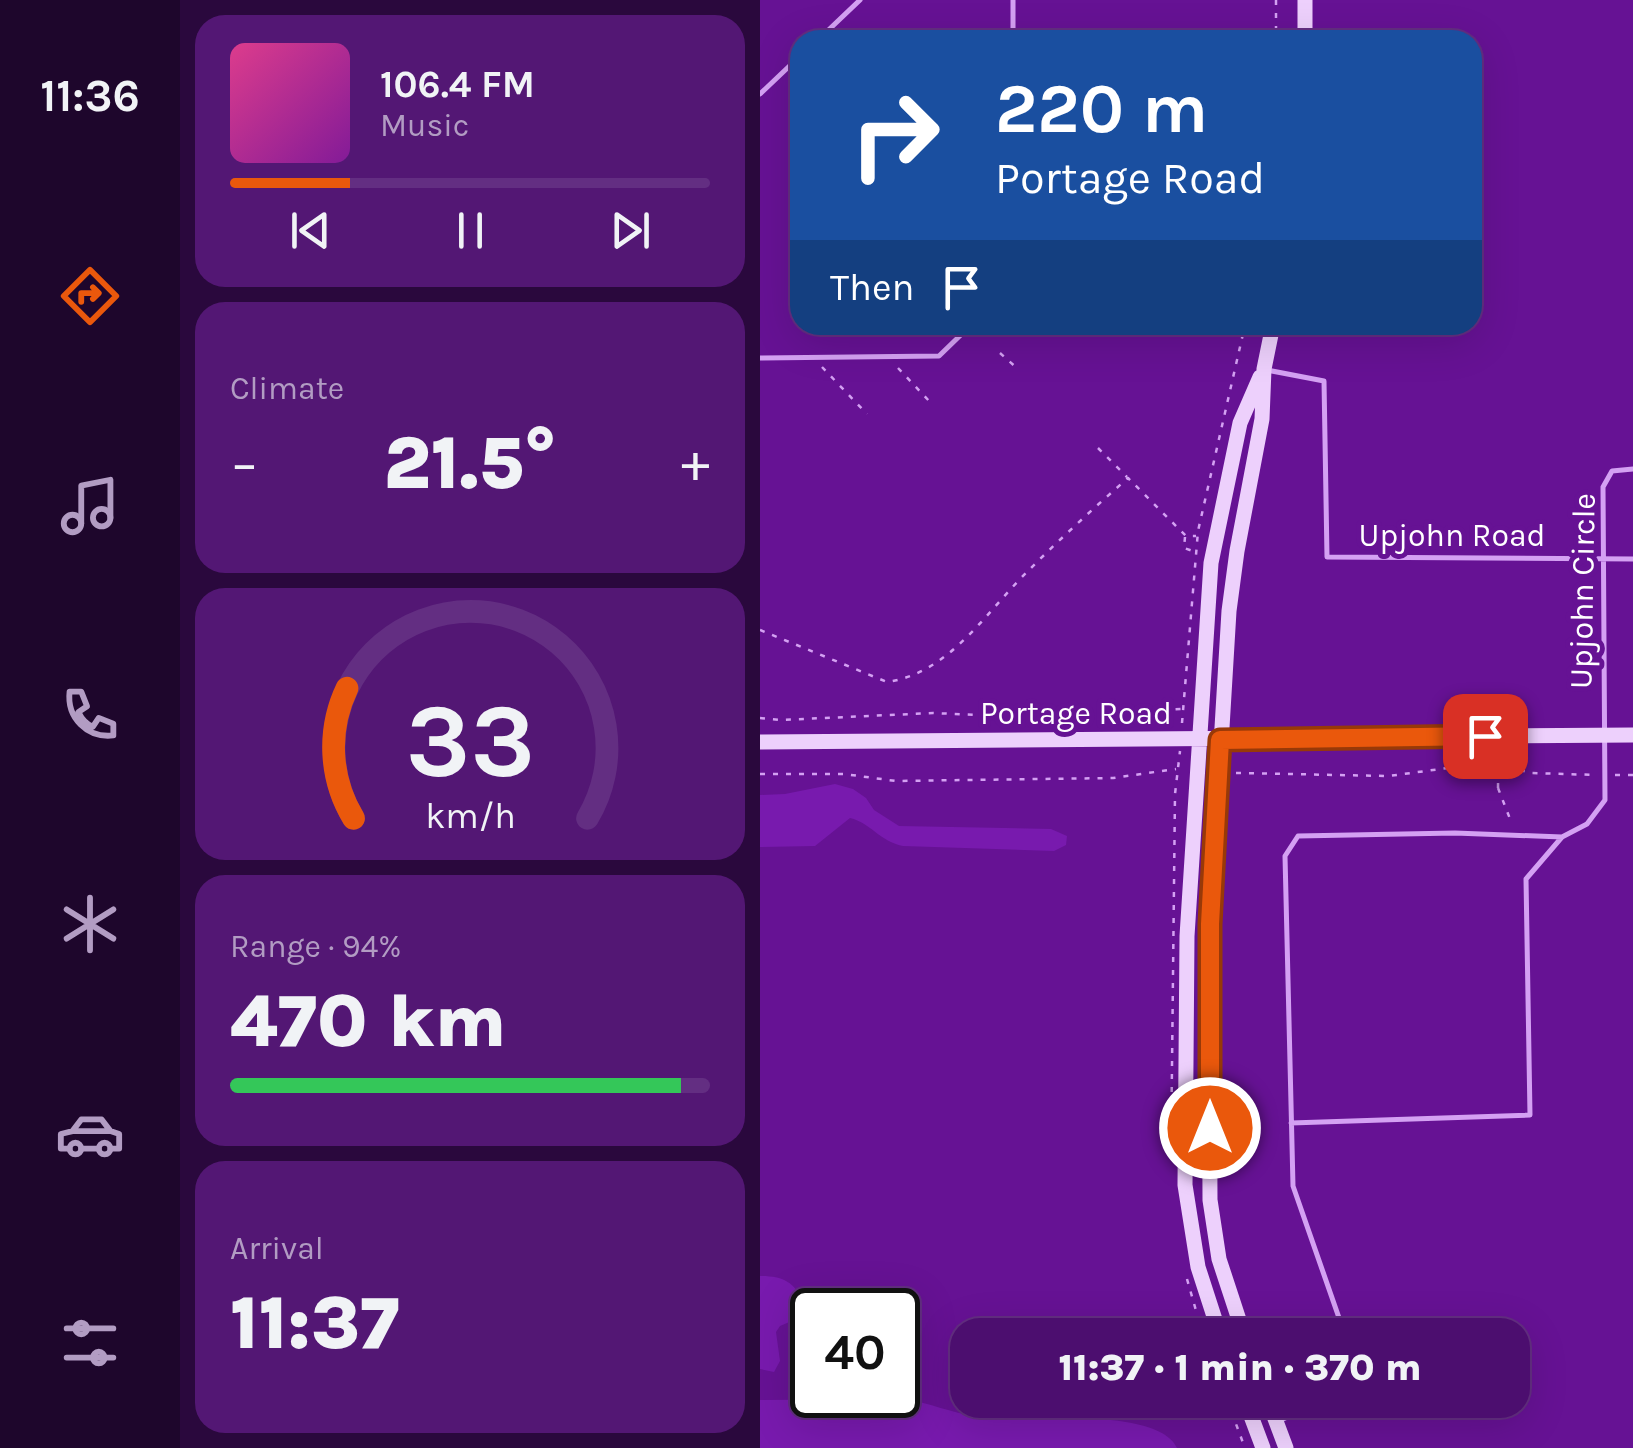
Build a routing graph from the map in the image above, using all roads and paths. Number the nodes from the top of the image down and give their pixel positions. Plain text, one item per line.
1 (860, 0) edge
2 (1014, 0) edge
3 (1276, 0) edge
4 (1305, 0) edge
5 (828, 30) edge
6 (1013, 30) edge
7 (1276, 30) edge
8 (1305, 30) edge
9 (790, 66) edge
10 (760, 94) edge
11 (961, 335) edge
12 (1271, 335) edge
13 (1000, 353) dead end
14 (760, 358) edge
15 (822, 368) dead end
16 (898, 368) dead end
17 (1264, 369) junction
18 (1019, 370) dead end
19 (931, 403) dead end
20 (868, 414) dead end
21 (1098, 448) dead end
22 (1633, 470) edge
23 (1128, 478) junction
24 (1186, 536) junction
25 (1197, 536) dead end
26 (1196, 552) dead end
27 (1604, 559) junction
28 (1633, 559) edge
29 (760, 630) edge
30 (1474, 704) dead end
31 (1183, 710) dead end
32 (760, 718) edge
33 (1604, 735) junction
34 (1633, 735) edge
35 (1198, 740) junction
36 (1220, 740) junction
37 (760, 742) edge
38 (1178, 768) dead end
39 (1236, 773) dead end
40 (760, 774) edge
41 (1605, 775) junction
42 (1633, 775) edge
43 (1516, 835) junction
44 (1562, 837) junction
45 (1291, 1123) junction
46 (1214, 1318) edge
47 (1239, 1318) edge
48 (1339, 1318) edge
49 (1234, 1418) edge
50 (1251, 1418) edge
51 (1275, 1418) edge
52 (1285, 1418) edge
53 (1276, 1422) junction
54 (1256, 1430) junction
55 (1245, 1448) edge
56 (1262, 1448) edge
57 (1286, 1448) edge

1 - 5 lane
2 - 6 lane
3 - 7 path
4 - 8 street
9 - 10 lane
11 - 14 lane
12 - 17 street
13 - 18 path
15 - 20 path
16 - 19 path
17 - 27 lane, Upjohn Road
17 - 35 street
17 - 36 street
21 - 23 path
22 - 27 lane, Upjohn Circle
23 - 24 path
23 - 29 path
24 - 25 path
24 - 26 path
27 - 28 lane, Upjohn Road
27 - 33 lane, Upjohn Circle
30 - 43 path, bridge
31 - 32 path
33 - 34 street, Portage Road
33 - 36 street, Portage Road
33 - 41 lane, Upjohn Circle
35 - 36 street, Portage Road
35 - 37 street, Portage Road
35 - 46 street
36 - 47 street
38 - 40 path
39 - 41 path
41 - 42 path
41 - 44 lane, Upjohn Circle
43 - 44 lane
43 - 45 lane
44 - 45 lane, Upjohn Circle
45 - 48 lane
49 - 55 path
50 - 54 street
51 - 53 street
52 - 53 lane
53 - 54 street
53 - 57 street
54 - 56 street

